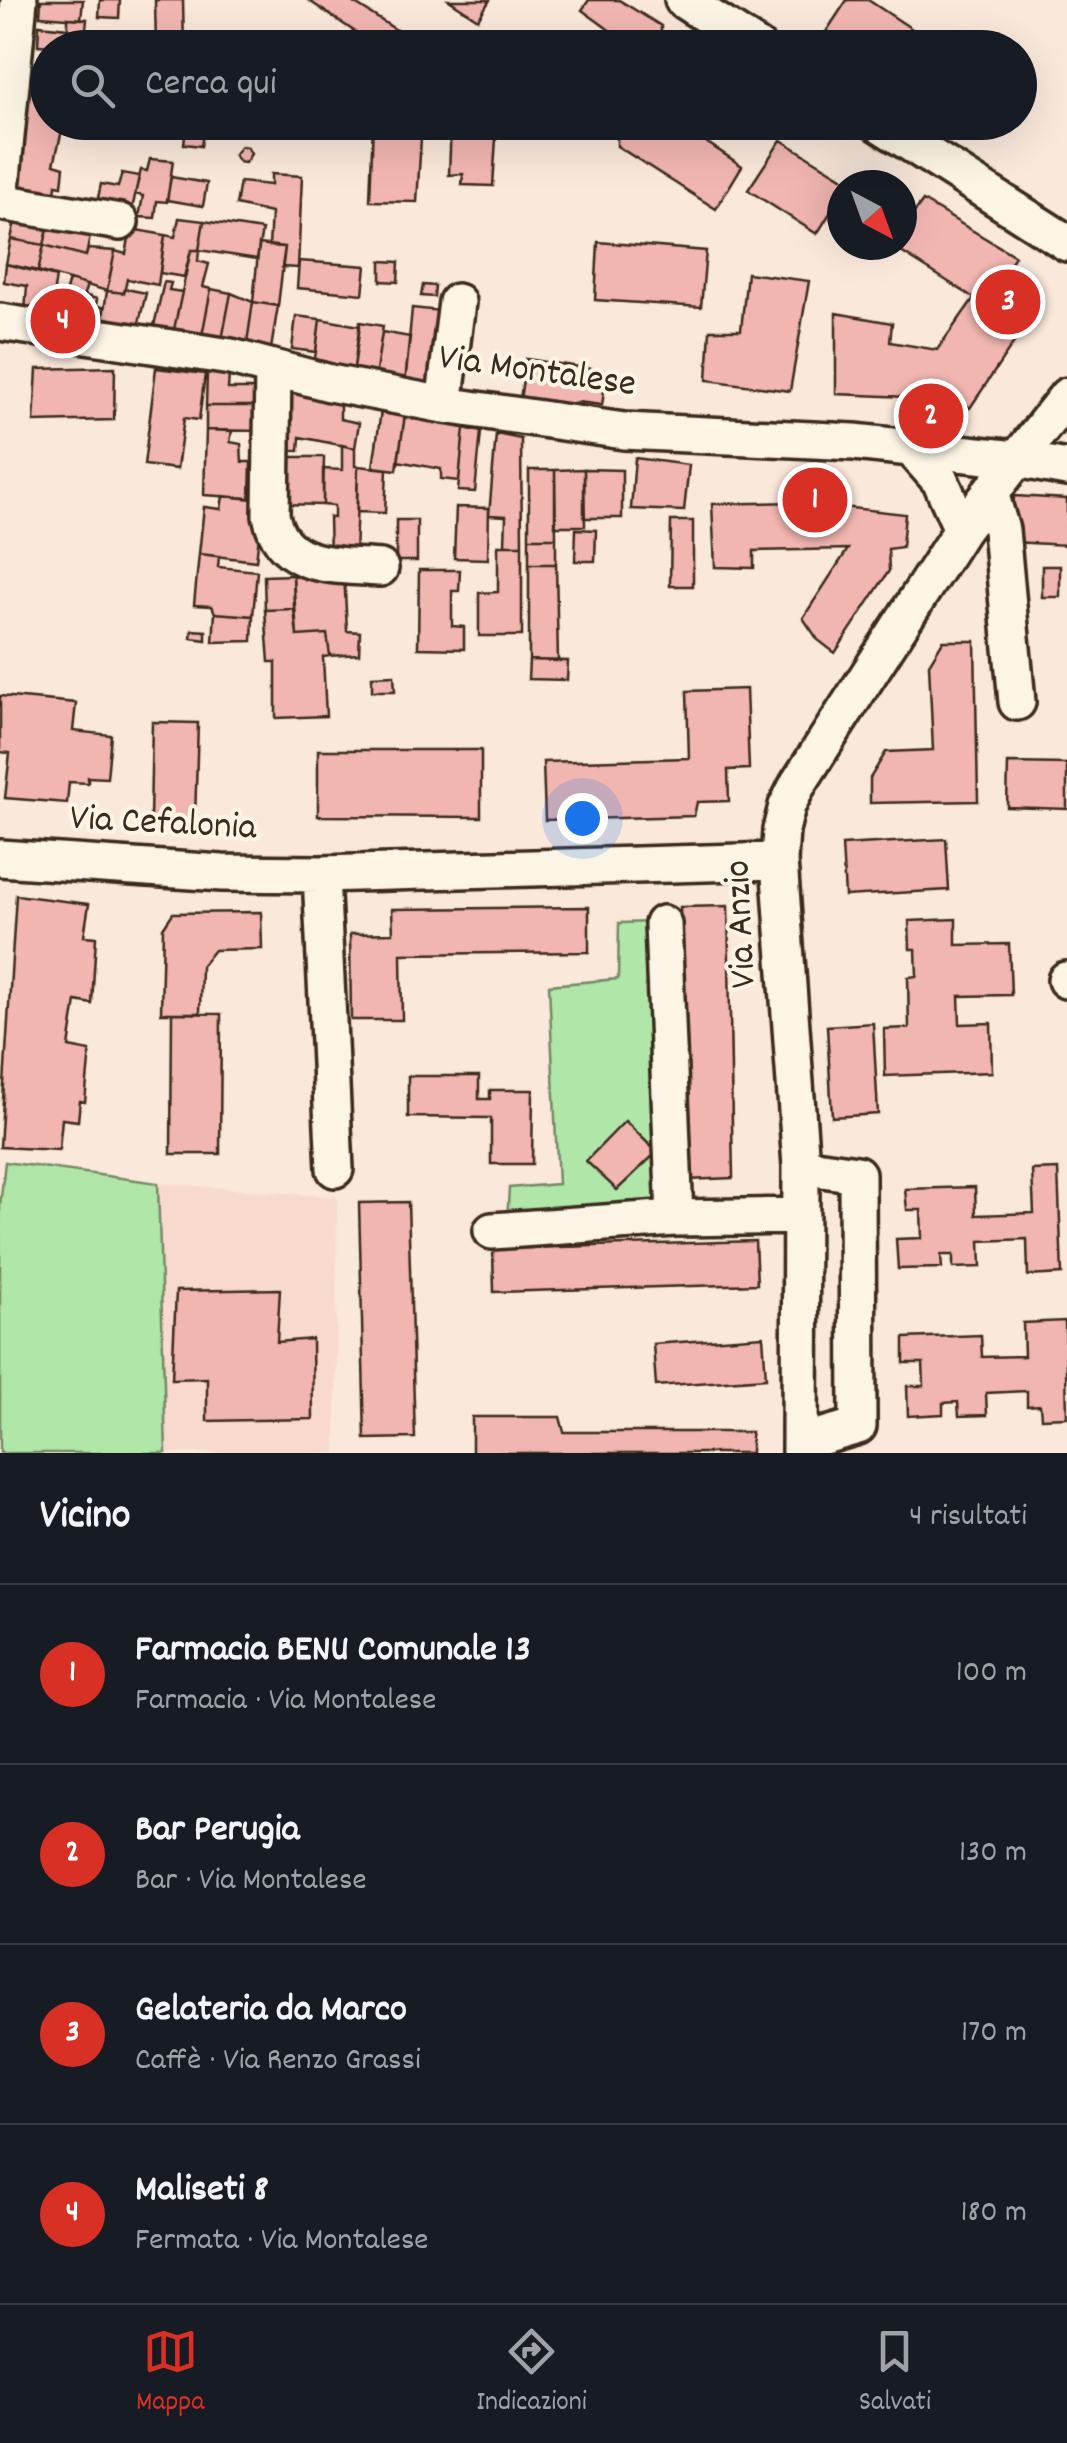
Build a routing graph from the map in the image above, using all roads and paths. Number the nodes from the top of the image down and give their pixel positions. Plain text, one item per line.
1 (19, 0) edge
2 (682, 0) edge
3 (730, 30) edge
4 (904, 140) edge
5 (0, 201) edge
6 (120, 222) dead end
7 (1067, 243) edge
8 (457, 302) dead end
9 (0, 322) edge
10 (274, 369) junction
11 (1067, 396) edge
12 (444, 404) junction
13 (912, 449) junction
14 (1016, 459) junction
15 (1067, 468) edge
16 (990, 492) junction
17 (962, 529) junction
18 (380, 568) dead end
19 (1017, 702) dead end
20 (0, 858) edge
21 (779, 861) junction
22 (322, 874) junction
23 (664, 924) dead end
24 (801, 1166) junction
25 (335, 1169) dead end
26 (800, 1216) junction
27 (675, 1218) junction
28 (492, 1231) dead end
29 (800, 1448) edge

1 - 5 street
2 - 3 street
4 - 7 street
5 - 6 street
8 - 12 street
9 - 10 street, Via Montalese
10 - 12 street, Via Montalese
10 - 18 street
11 - 14 street, Via Anzio
12 - 13 street, Via Montalese
13 - 14 street, Via Montalese
13 - 17 street
14 - 15 street, Via Montalese
14 - 16 street, Via Anzio
16 - 17 street, Via Anzio
16 - 19 street
17 - 21 street, Via Anzio
20 - 22 street, Via Cefalonia
21 - 22 street, Via Cefalonia
21 - 24 street, Via Anzio
22 - 25 street
23 - 27 street
24 - 26 street, Via Anzio
24 - 29 street
26 - 27 street
26 - 29 street, Via Anzio
27 - 28 street

